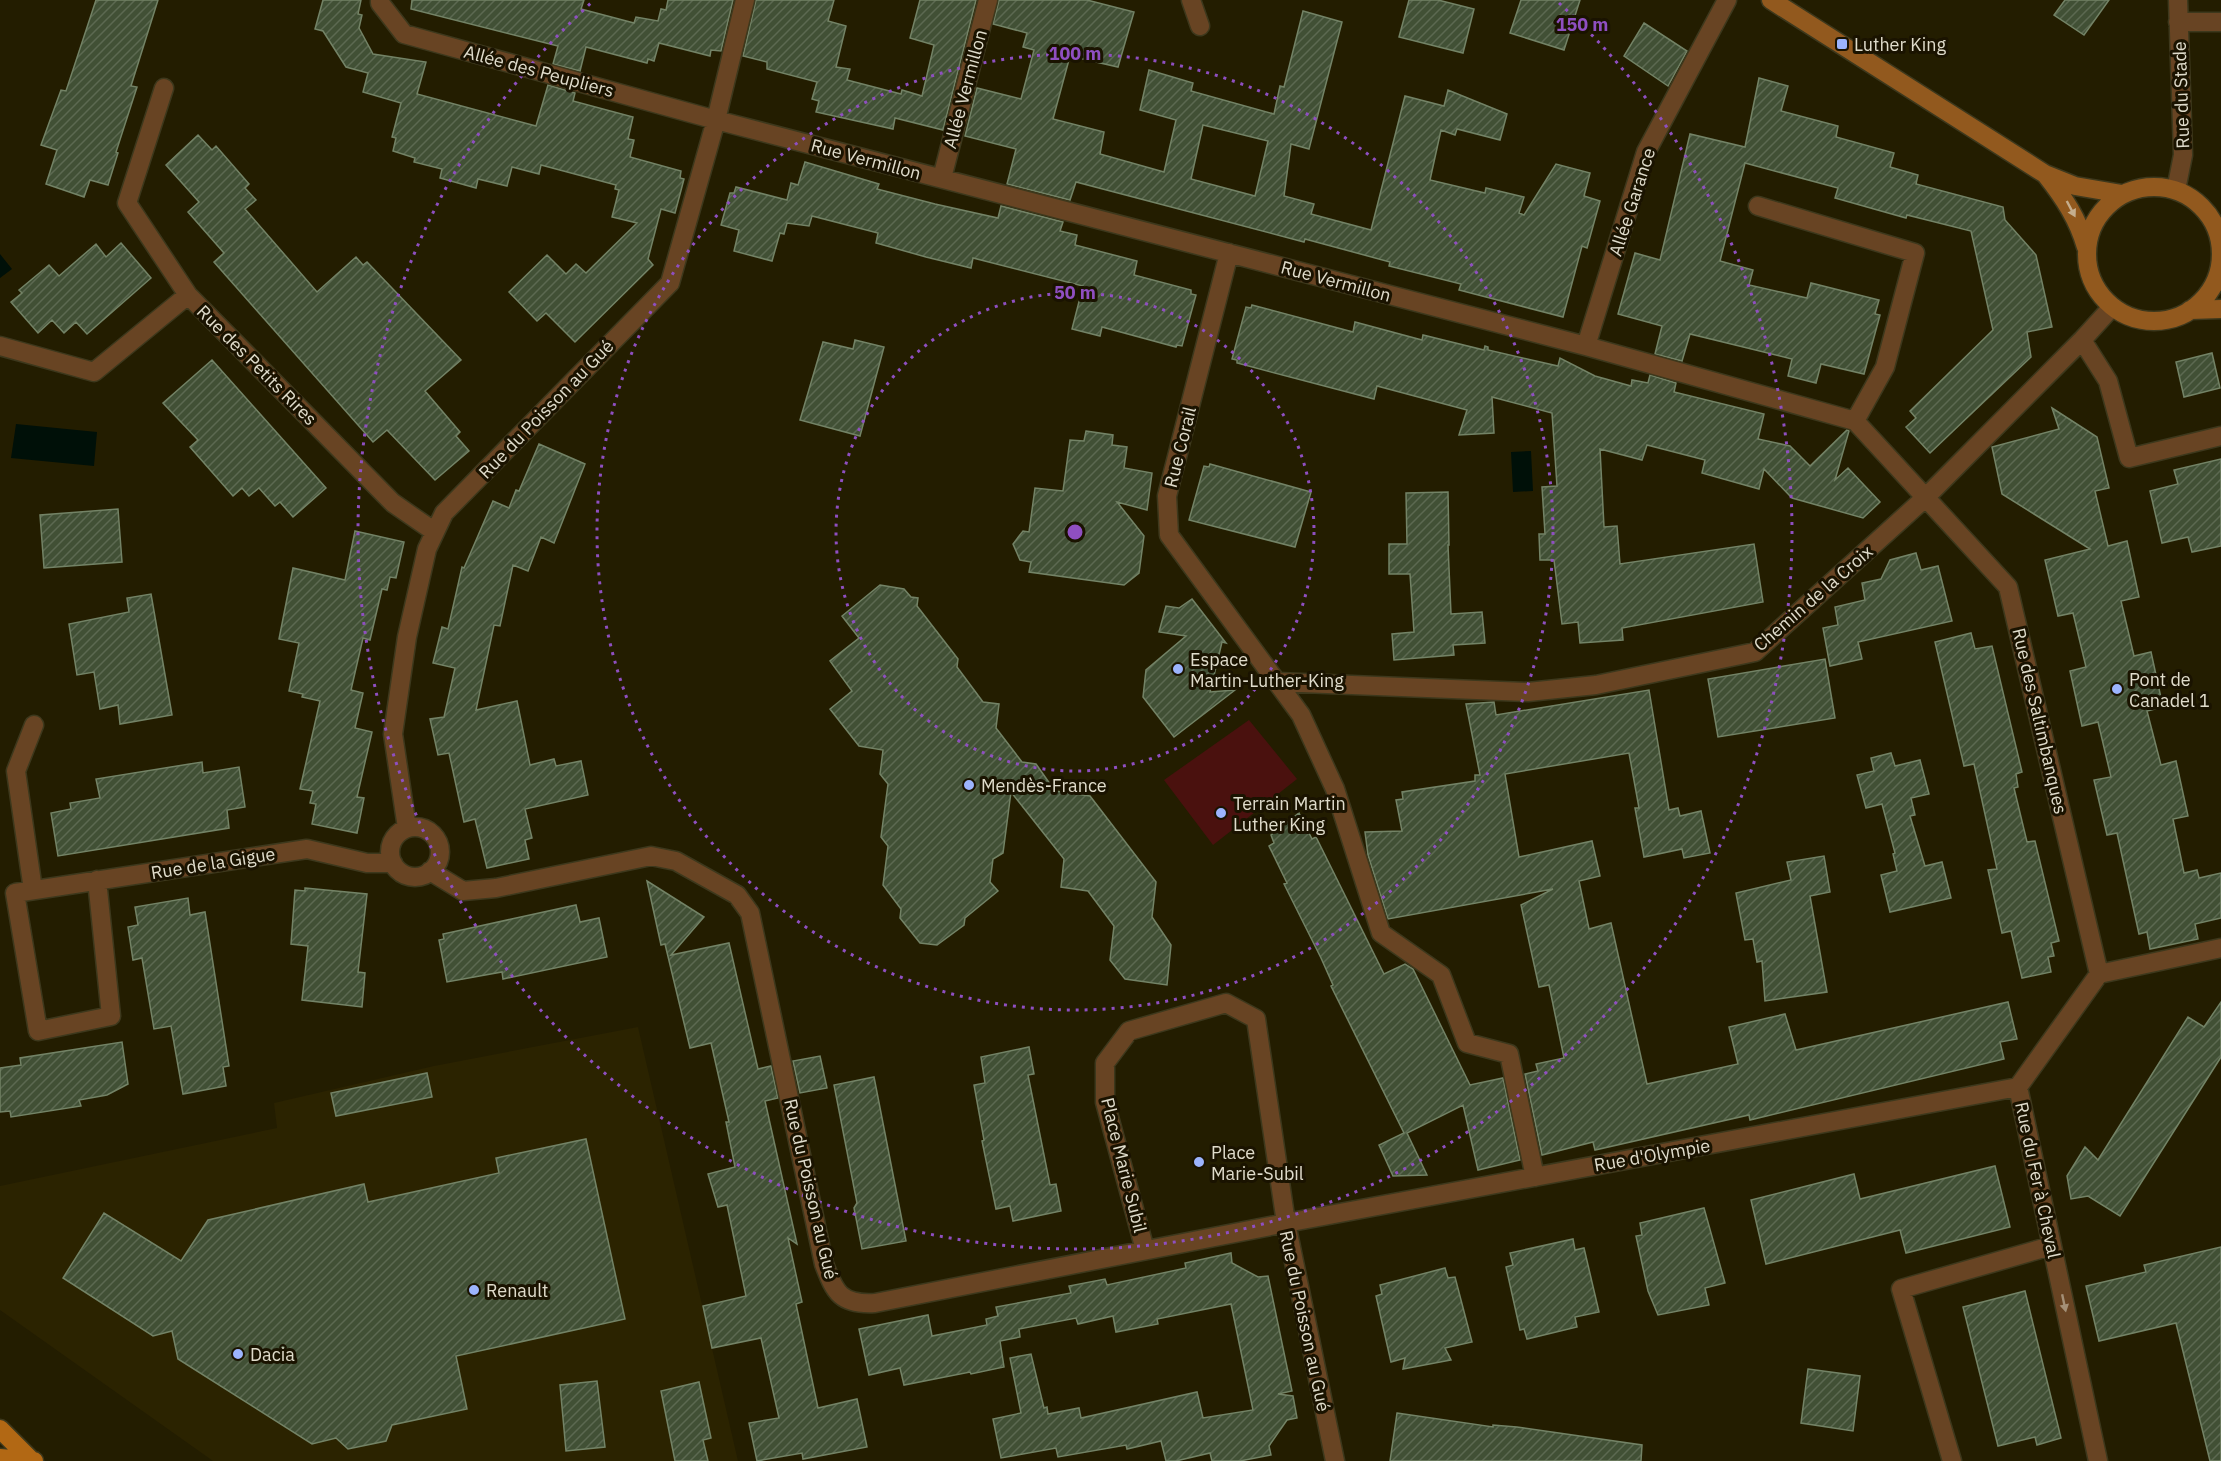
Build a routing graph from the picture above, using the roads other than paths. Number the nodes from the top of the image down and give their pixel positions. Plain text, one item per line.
1 (380, 0) edge
2 (745, 0) edge
3 (988, 0) edge
4 (1191, 0) edge
5 (1727, 0) edge
6 (1771, 0) edge
7 (2178, 0) edge
8 (2178, 22) junction
9 (2221, 22) edge
10 (1200, 26) dead end
11 (164, 88) dead end
12 (716, 120) junction
13 (2045, 174) junction
14 (942, 178) junction
15 (2176, 190) junction
16 (2122, 194) junction
17 (1758, 206) dead end
18 (2087, 249) junction
19 (1229, 253) junction
20 (2221, 254) edge
21 (188, 295) junction
22 (2112, 307) junction
23 (2221, 309) edge
24 (2190, 310) junction
25 (2082, 340) junction
26 (0, 346) edge
27 (1586, 346) junction
28 (1855, 421) junction
29 (2221, 436) edge
30 (1925, 498) junction
31 (435, 532) junction
32 (1277, 682) junction
33 (34, 725) dead end
34 (408, 828) junction
35 (393, 863) junction
36 (430, 871) junction
37 (97, 880) junction
38 (33, 890) junction
39 (2221, 948) edge
40 (2098, 974) junction
41 (2018, 1088) junction
42 (1535, 1177) junction
43 (1286, 1222) junction
44 (2051, 1246) junction
45 (1145, 1250) junction
46 (0, 1428) edge
47 (0, 1458) edge
48 (33, 1460) edge
49 (1335, 1461) edge
50 (1952, 1461) edge
51 (2098, 1461) edge

1 - 12 street, Allée des Peupliers
2 - 12 street, Rue du Poisson au Gué
3 - 14 street, Allée Vermillon
4 - 10 street
5 - 27 street, Allée Garance
6 - 13 main road
7 - 8 street, Rue du Stade
8 - 9 street
8 - 15 street, Rue du Stade
11 - 21 street
12 - 14 street, Rue Vermillon
12 - 31 street, Rue du Poisson au Gué
13 - 16 main road
13 -> 18 main road
14 - 19 street, Rue Vermillon
15 - 16 main road
15 - 20 main road
16 - 18 main road
17 - 28 street
18 - 22 main road
19 - 27 street, Rue Vermillon
19 - 32 street, Rue Corail
20 - 24 main road
21 - 26 street, Rue des Petits Rires
21 - 31 street, Rue des Petits Rires
22 - 24 main road
22 - 25 street, Chemin de la Croix
23 - 24 main road
25 - 29 street
25 - 30 street, Chemin de la Croix
27 - 28 street, Rue Vermillon
28 - 30 street
30 - 32 street, Chemin de la Croix
30 - 40 street, Rue des Saltimbanques
31 - 34 street, Rue du Poisson au Gué
32 - 42 street, Rue Corail
33 - 38 street
34 - 35 street
34 - 36 street
35 - 36 street
35 - 37 street, Rue de la Gigue
36 - 45 street, Rue du Poisson au Gué
37 - 38 street, Rue de la Gigue
37 - 38 street
39 - 40 street
40 - 41 street, Rue du Fer à Cheval
41 - 42 street, Rue d'Olympie
41 - 44 street, Rue du Fer à Cheval
42 - 43 street, Rue d'Olympie
43 - 45 street, Rue du Poisson au Gué
43 - 45 street, Place Marie Subil
43 - 49 street, Rue du Poisson au Gué
44 - 50 street
44 -> 51 street, Rue du Fer à Cheval
46 - 48 main road
47 - 48 main road

